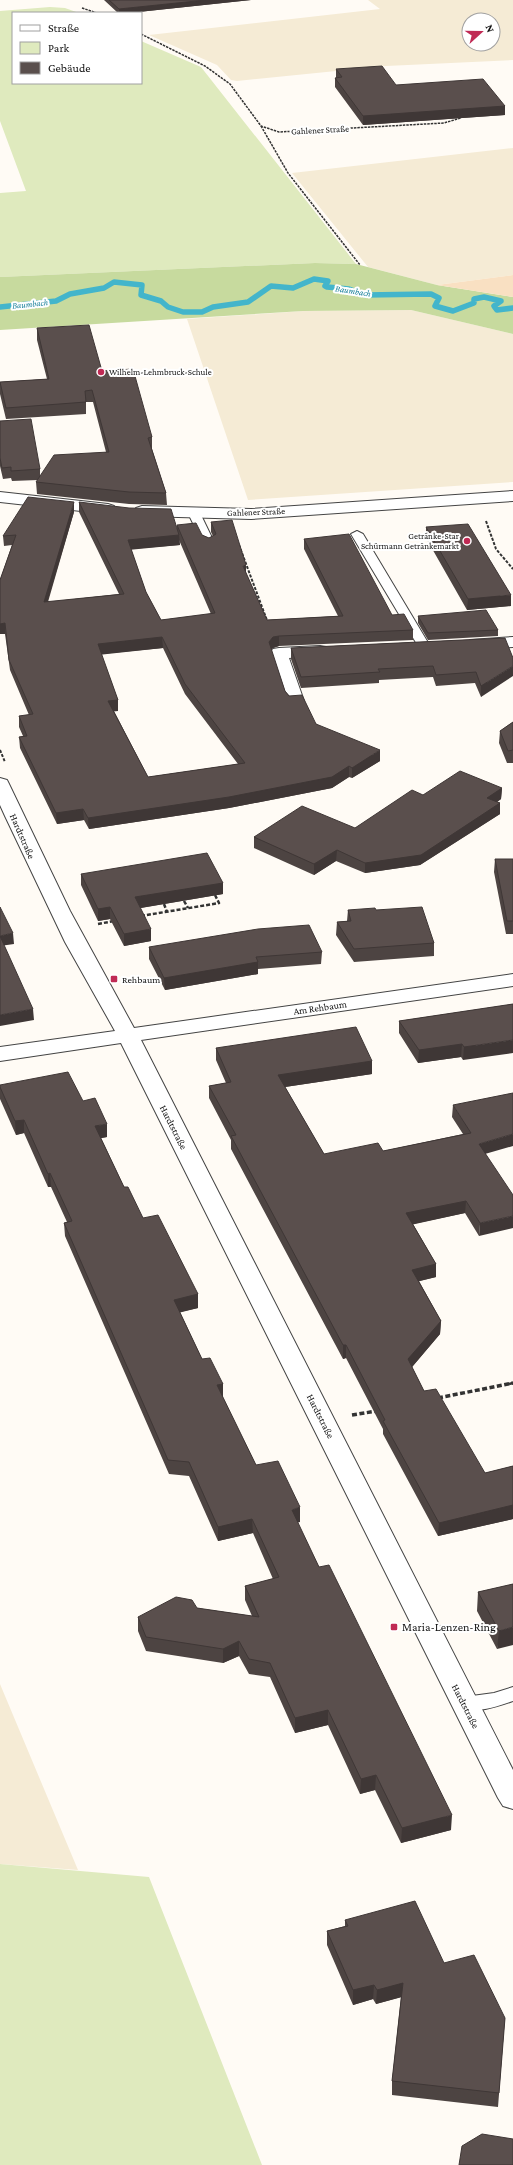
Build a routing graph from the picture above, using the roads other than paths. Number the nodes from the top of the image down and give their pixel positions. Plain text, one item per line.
1 (513, 496) edge
2 (0, 497) edge
3 (194, 513) junction
4 (357, 534) dead end
5 (208, 544) edge
6 (513, 642) edge
7 (461, 645) edge
8 (424, 646) edge
9 (340, 650) edge
10 (295, 701) edge
11 (0, 784) edge
12 (513, 980) edge
13 (127, 1034) junction
14 (0, 1054) edge
15 (513, 1694) edge
16 (464, 1703) junction
17 (513, 1798) edge

1 - 3 street, Gahlener Straße
2 - 3 street, Gahlener Straße
3 - 5 lane
4 - 8 lane
6 - 7 street
9 - 10 street
11 - 13 street, Hardtstraße
12 - 13 street, Am Rehbaum
13 - 14 street
13 - 16 street, Hardtstraße
15 - 16 lane
16 - 17 street, Hardtstraße

